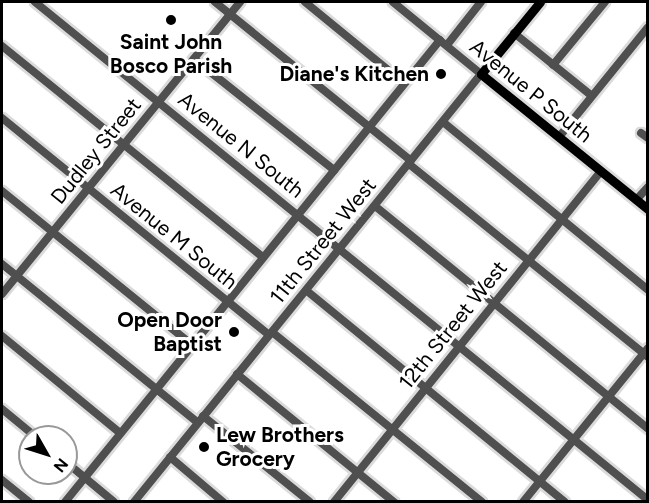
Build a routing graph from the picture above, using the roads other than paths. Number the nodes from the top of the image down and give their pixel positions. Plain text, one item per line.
1 (35, 2) edge
2 (215, 2) edge
3 (240, 2) edge
4 (304, 2) edge
5 (393, 2) edge
6 (540, 2) edge
7 (605, 2) edge
8 (478, 3) edge
9 (230, 14) junction
10 (648, 27) edge
11 (514, 33) junction
12 (443, 42) junction
13 (2, 46) edge
14 (194, 59) junction
15 (553, 64) junction
16 (481, 74) junction
17 (404, 83) junction
18 (592, 96) junction
19 (159, 102) junction
20 (2, 118) edge
21 (443, 122) junction
22 (370, 127) junction
23 (559, 137) junction
24 (123, 144) junction
25 (410, 162) junction
26 (334, 170) junction
27 (601, 171) junction
28 (648, 187) edge
29 (87, 188) junction
30 (2, 191) edge
31 (636, 200) junction
32 (375, 206) junction
33 (648, 209) edge
34 (298, 214) junction
35 (562, 220) junction
36 (51, 232) junction
37 (340, 248) junction
38 (263, 257) junction
39 (529, 261) junction
40 (2, 264) edge
41 (16, 276) junction
42 (648, 290) edge
43 (307, 291) junction
44 (2, 294) edge
45 (226, 301) junction
46 (494, 303) junction
47 (271, 333) junction
48 (2, 336) edge
49 (191, 345) junction
50 (460, 345) junction
51 (646, 353) edge
52 (237, 374) junction
53 (425, 388) junction
54 (156, 389) junction
55 (608, 397) junction
56 (2, 409) edge
57 (201, 419) junction
58 (21, 425) edge
59 (392, 429) junction
60 (648, 429) edge
61 (120, 433) junction
62 (574, 440) junction
63 (170, 457) junction
64 (78, 471) edge
65 (357, 472) junction
66 (86, 477) junction
67 (2, 480) edge
68 (540, 481) junction
69 (648, 500) edge
70 (29, 501) edge
71 (65, 501) edge
72 (114, 501) edge
73 (135, 501) edge
74 (223, 501) edge
75 (310, 501) edge
76 (334, 501) edge
77 (394, 501) edge
78 (482, 501) edge
79 (523, 501) edge
80 (566, 501) edge

1 - 19 street, Avenue N South
2 - 9 street
3 - 9 street, Dudley Street
4 - 17 street
5 - 12 street, Avenue P South
6 - 11 main road, 11th Street West
7 - 15 street
8 - 12 street
9 - 14 street, Dudley Street
9 - 22 street
10 - 18 street
11 - 15 street
11 - 16 main road, 11th Street West
12 - 16 street, Avenue P South
12 - 17 street
13 - 24 street
14 - 19 street, Dudley Street
14 - 26 street
15 - 18 street
16 - 21 street, 11th Street West
16 - 23 main road, Avenue P South
17 - 22 street
18 - 23 street
19 - 24 street, Dudley Street
19 - 34 street, Avenue N South
20 - 29 street, Avenue M South
21 - 25 street, 11th Street West
21 - 35 street
22 - 25 street
22 - 26 street
23 - 27 main road, Avenue P South
24 - 29 street, Dudley Street
24 - 38 street
25 - 32 street, 11th Street West
25 - 39 street
26 - 34 street
27 - 31 main road, Avenue P South
27 - 35 street, 12th Street West
28 - 31 street
29 - 36 street, Dudley Street
29 - 45 street, Avenue M South
30 - 36 street
31 - 33 main road, Avenue P South
32 - 37 street, 11th Street West
32 - 46 street
34 - 37 street, Avenue N South
34 - 38 street
35 - 39 street, 12th Street West
35 - 42 street
36 - 41 street, Dudley Street
36 - 49 street
37 - 43 street, 11th Street West
37 - 50 street, Avenue N South
38 - 45 street
39 - 46 street, 12th Street West
39 - 51 street
40 - 41 street
41 - 44 street, Dudley Street
41 - 54 street
43 - 47 street, 11th Street West
43 - 53 street
45 - 47 street, Avenue M South
45 - 49 street
46 - 50 street, 12th Street West
46 - 55 street
47 - 52 street, 11th Street West
47 - 59 street, Avenue M South
48 - 61 street
49 - 54 street
50 - 53 street, 12th Street West
50 - 62 street, Avenue N South
51 - 55 street
52 - 57 street, 11th Street West
52 - 65 street
53 - 59 street, 12th Street West
53 - 68 street
54 - 57 street
54 - 61 street
55 - 60 street
55 - 62 street
56 - 58 street
57 - 63 street, 11th Street West
57 - 75 street
59 - 65 street, 12th Street West
59 - 78 street, Avenue M South
61 - 66 street
62 - 68 street
62 - 69 street, Avenue N South
63 - 73 street, 11th Street West
63 - 74 street
64 - 66 street
65 - 76 street, 12th Street West
65 - 77 street
66 - 71 street
66 - 72 street
67 - 70 street
68 - 79 street
68 - 80 street

